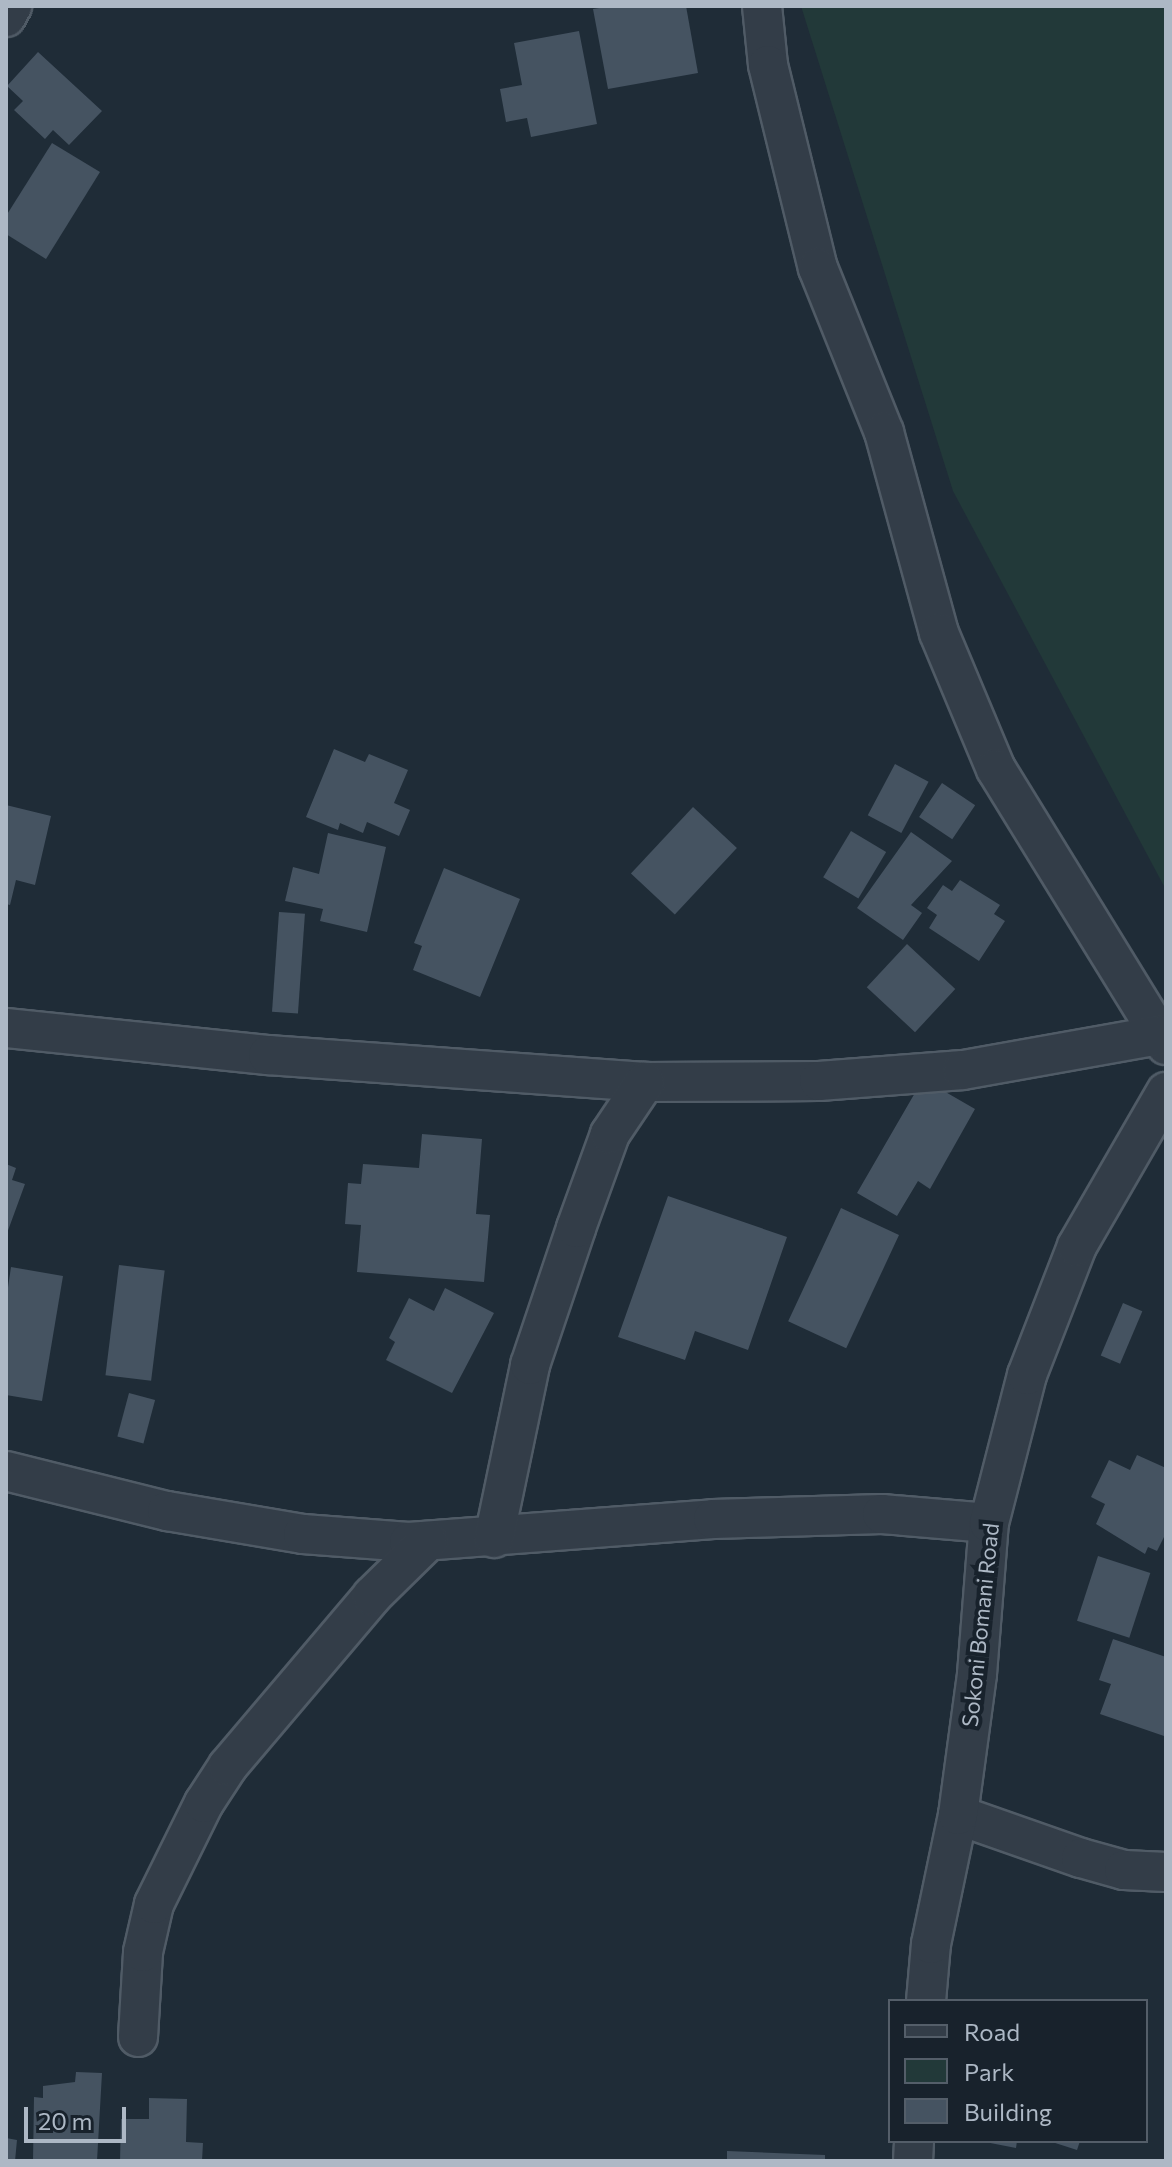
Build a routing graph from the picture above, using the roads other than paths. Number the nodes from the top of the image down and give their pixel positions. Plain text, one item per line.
1 (762, 6) edge
2 (6, 1028) edge
3 (1163, 1040) edge
4 (586, 1077) junction
5 (645, 1082) junction
6 (1166, 1092) edge
7 (610, 1134) junction
8 (6, 1471) edge
9 (989, 1523) junction
10 (494, 1538) junction
11 (428, 1541) junction
12 (958, 1815) junction
13 (1166, 1872) edge
14 (926, 1999) edge
15 (138, 2037) dead end

1 - 3 street
2 - 4 street
3 - 5 street
4 - 5 street
4 - 7 street
5 - 7 street
6 - 9 street, Sokoni Bomani Road
7 - 10 street
8 - 11 street
9 - 10 street
9 - 12 street, Sokoni Bomani Road
10 - 11 street
11 - 15 street
12 - 13 street
12 - 14 street, Sokoni Bomani Road

